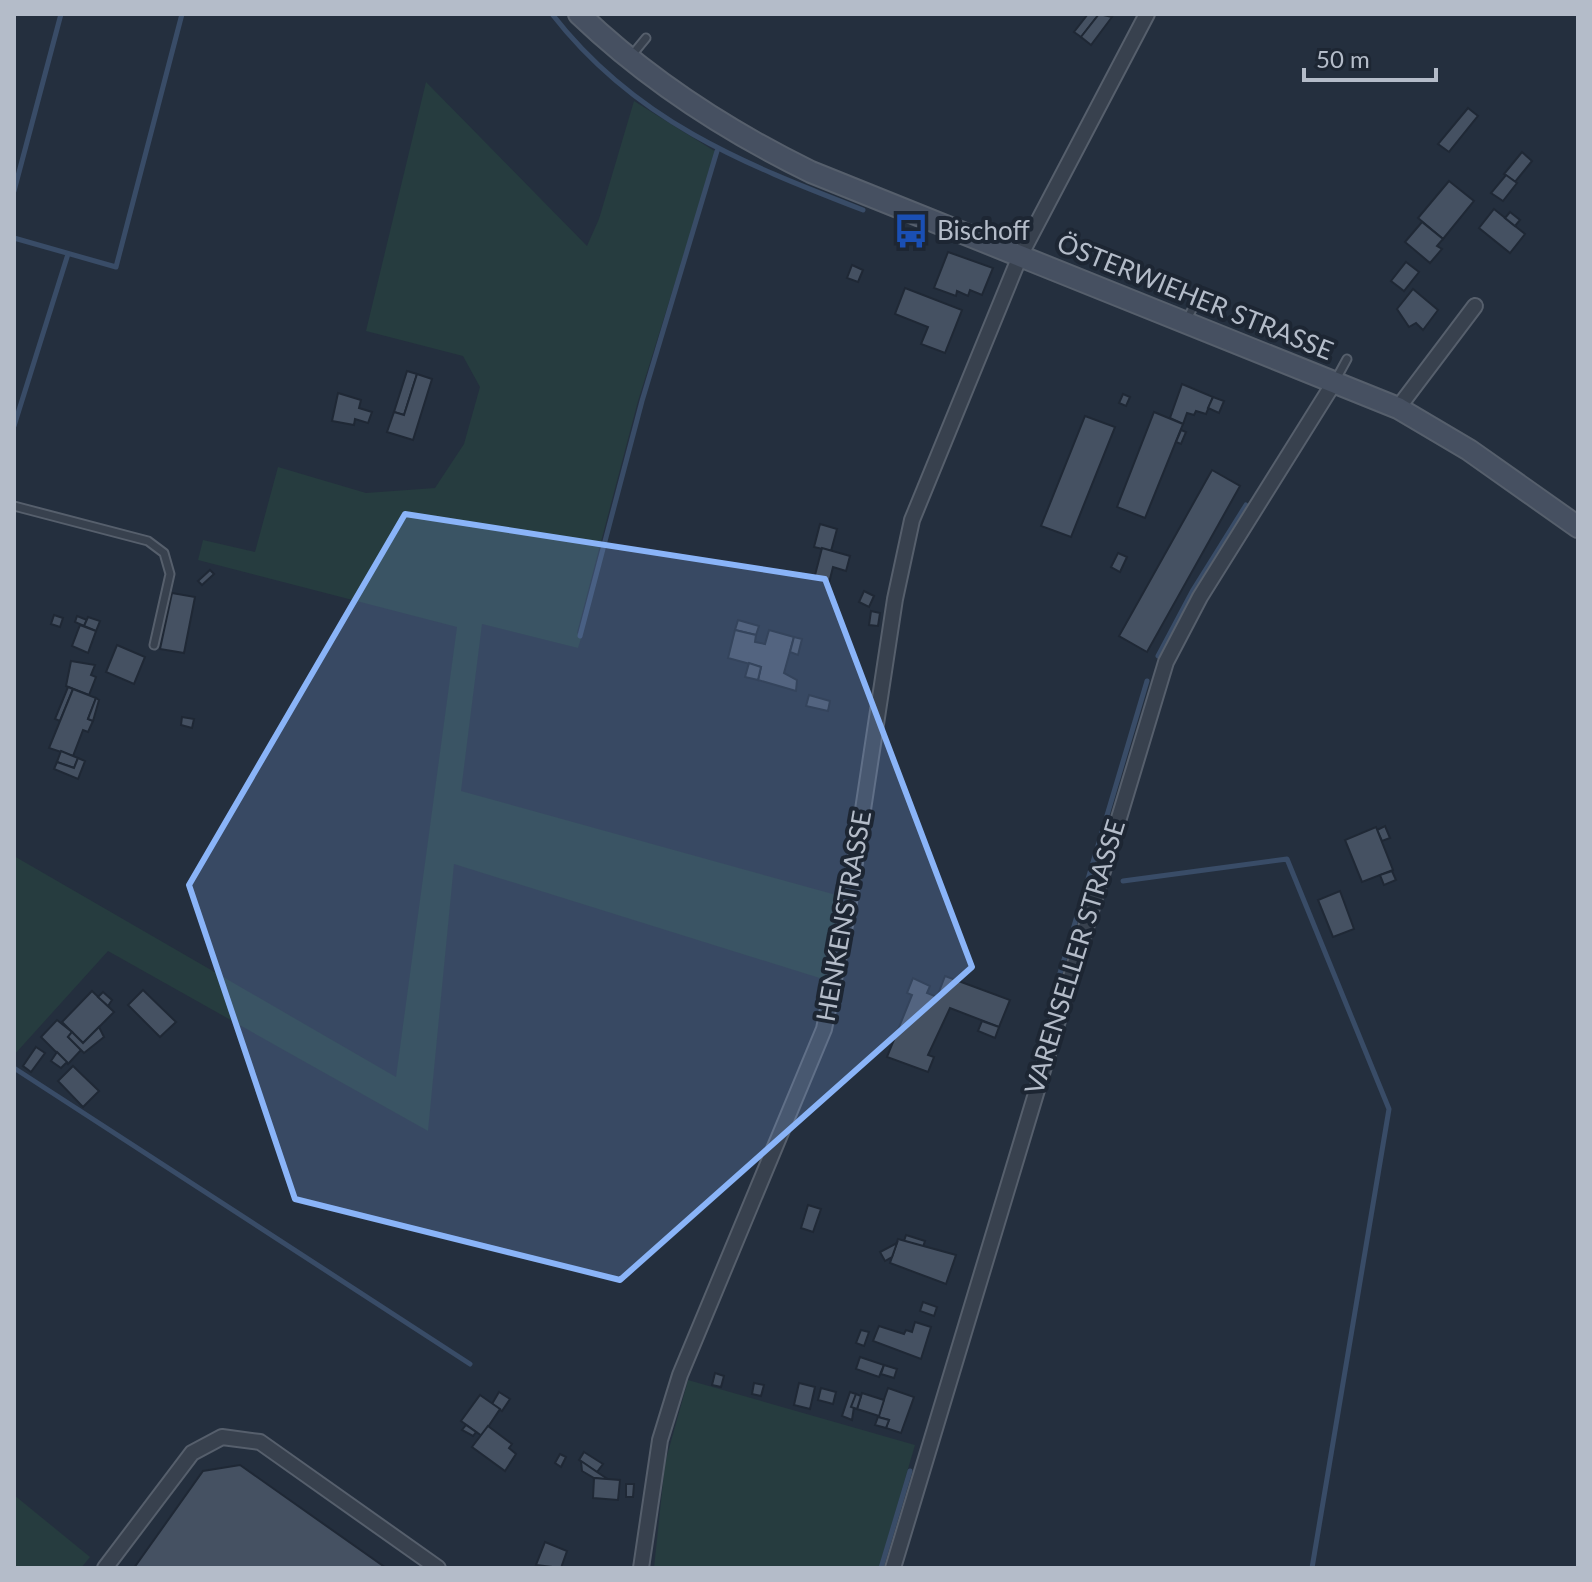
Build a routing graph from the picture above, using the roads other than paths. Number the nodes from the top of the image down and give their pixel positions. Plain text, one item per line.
1 (579, 14) edge
2 (1147, 14) edge
3 (646, 38) dead end
4 (629, 59) junction
5 (1020, 256) junction
6 (1198, 298) dead end
7 (1475, 306) dead end
8 (1186, 321) junction
9 (1347, 359) dead end
10 (1335, 381) junction
11 (1398, 408) junction
12 (14, 506) edge
13 (1578, 527) edge
14 (154, 645) dead end
15 (105, 1568) edge
16 (438, 1568) edge
17 (641, 1568) edge
18 (893, 1568) edge

1 - 4 street, ÖSTERWIEHER STRASSE
2 - 5 street, HENKENSTRASSE
3 - 4 lane
4 - 5 street, ÖSTERWIEHER STRASSE
5 - 8 street, ÖSTERWIEHER STRASSE
5 - 17 street, HENKENSTRASSE
6 - 8 lane
7 - 11 street
8 - 10 street, ÖSTERWIEHER STRASSE
9 - 10 lane
10 - 11 street, ÖSTERWIEHER STRASSE
10 - 18 street, VARENSELLER STRASSE
11 - 13 street, ÖSTERWIEHER STRASSE
12 - 14 lane
15 - 16 street

